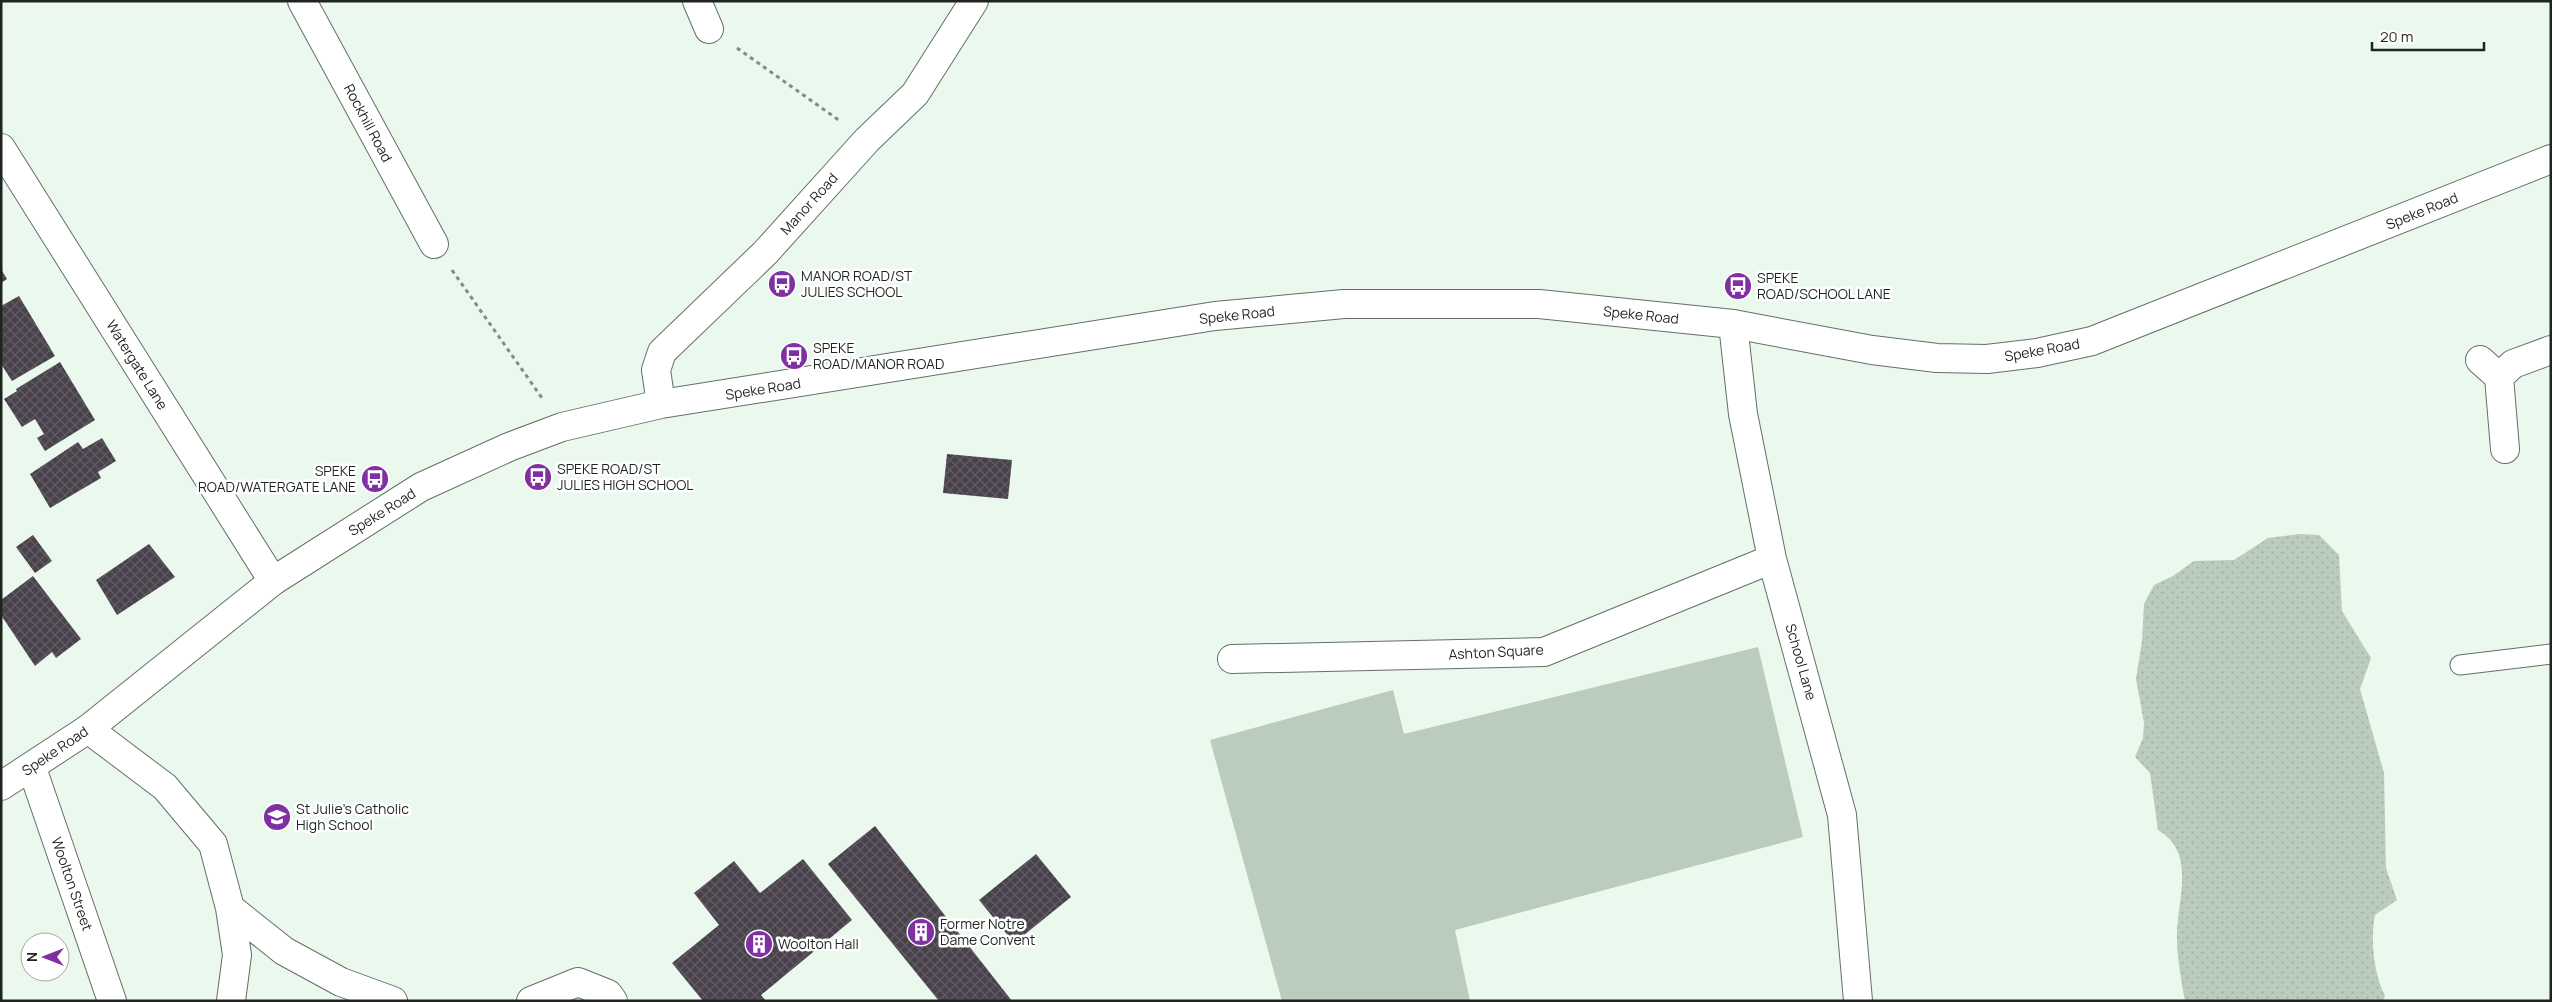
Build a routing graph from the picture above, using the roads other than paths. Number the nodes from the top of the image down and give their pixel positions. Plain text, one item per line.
1 (302, 1) edge
2 (697, 1) edge
3 (974, 1) edge
4 (709, 28) road end
5 (1, 148) edge
6 (2551, 159) edge
7 (434, 244) road end
8 (1734, 324) junction
9 (2551, 350) edge
10 (661, 404) junction
11 (2505, 449) dead end
12 (1772, 559) junction
13 (273, 581) junction
14 (2551, 654) edge
15 (1232, 659) dead end
16 (2460, 665) dead end
17 (88, 729) junction
18 (32, 768) junction
19 (1, 786) edge
20 (230, 908) junction
21 (112, 1001) edge
22 (231, 1001) edge
23 (393, 1001) edge
24 (531, 1001) edge
25 (613, 1001) edge
26 (1858, 1001) edge

1 - 7 street, Rockhill Road
2 - 4 street
3 - 10 street, Manor Road
5 - 13 street, Watergate Lane
6 - 8 street, Speke Road
8 - 10 street, Speke Road
8 - 12 street, School Lane
9 - 11 street
10 - 13 street, Speke Road
12 - 15 street, Ashton Square
12 - 26 street, School Lane
13 - 17 street, Speke Road
14 - 16 lane
17 - 18 street, Speke Road
17 - 20 street
18 - 19 street, Speke Road
18 - 21 street, Woolton Street
20 - 22 street
20 - 23 street
24 - 25 street

